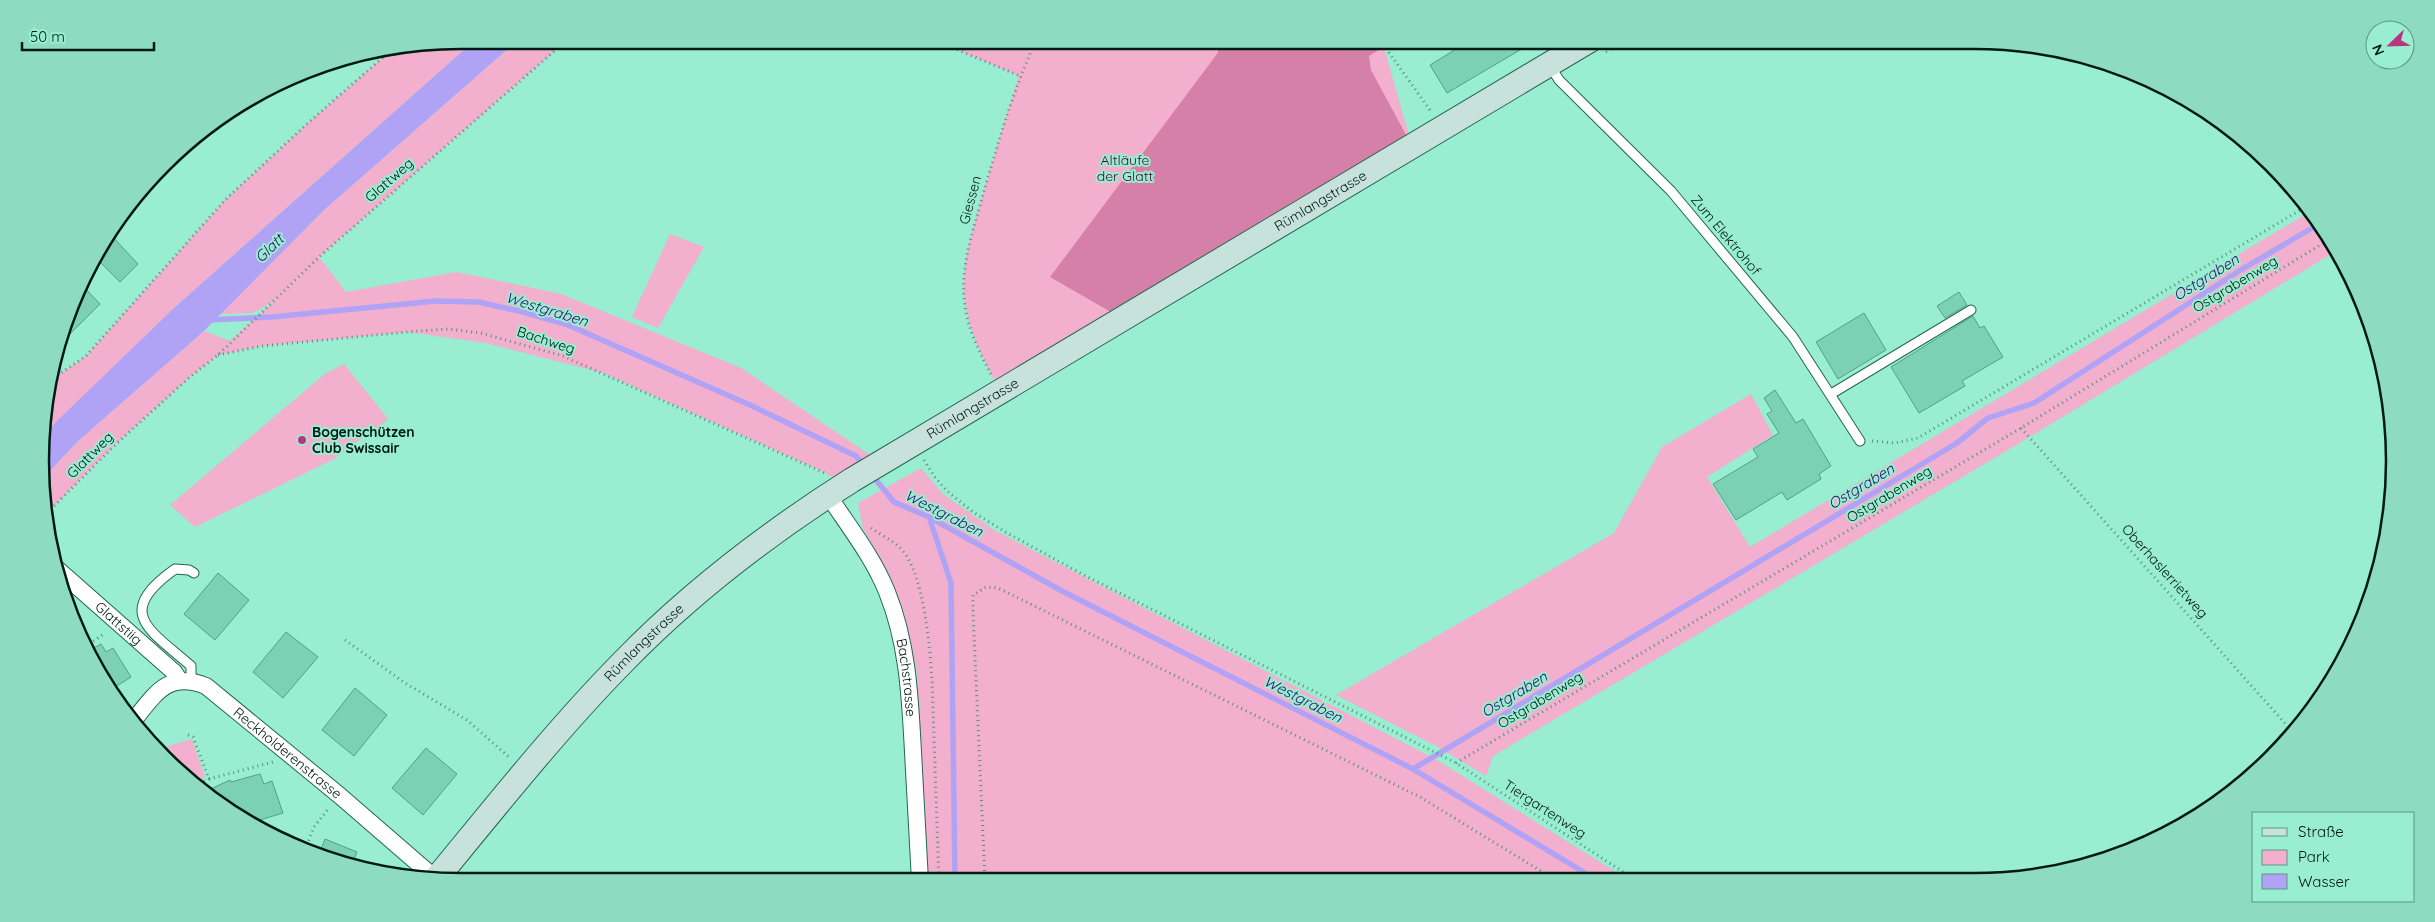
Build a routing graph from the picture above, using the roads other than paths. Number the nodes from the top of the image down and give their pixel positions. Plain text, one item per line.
1 (1575, 49) edge
2 (1549, 64) junction
3 (1971, 310) dead end
4 (1831, 394) junction
5 (1860, 441) road end
6 (840, 488) junction
7 (194, 573) dead end
8 (65, 576) edge
9 (185, 680) junction
10 (137, 716) edge
11 (427, 872) edge
12 (442, 872) edge
13 (920, 873) edge

1 - 2 street, Rümlangstrasse
2 - 4 lane, Zum Elektrohof
2 - 6 street, Rümlangstrasse
3 - 4 lane
4 - 5 lane, Zum Elektrohof
6 - 12 street, Rümlangstrasse
6 - 13 street, Bachstrasse
7 - 9 lane
8 - 9 street, Glattstiig
9 - 10 street
9 - 11 street, Reckholderenstrasse

